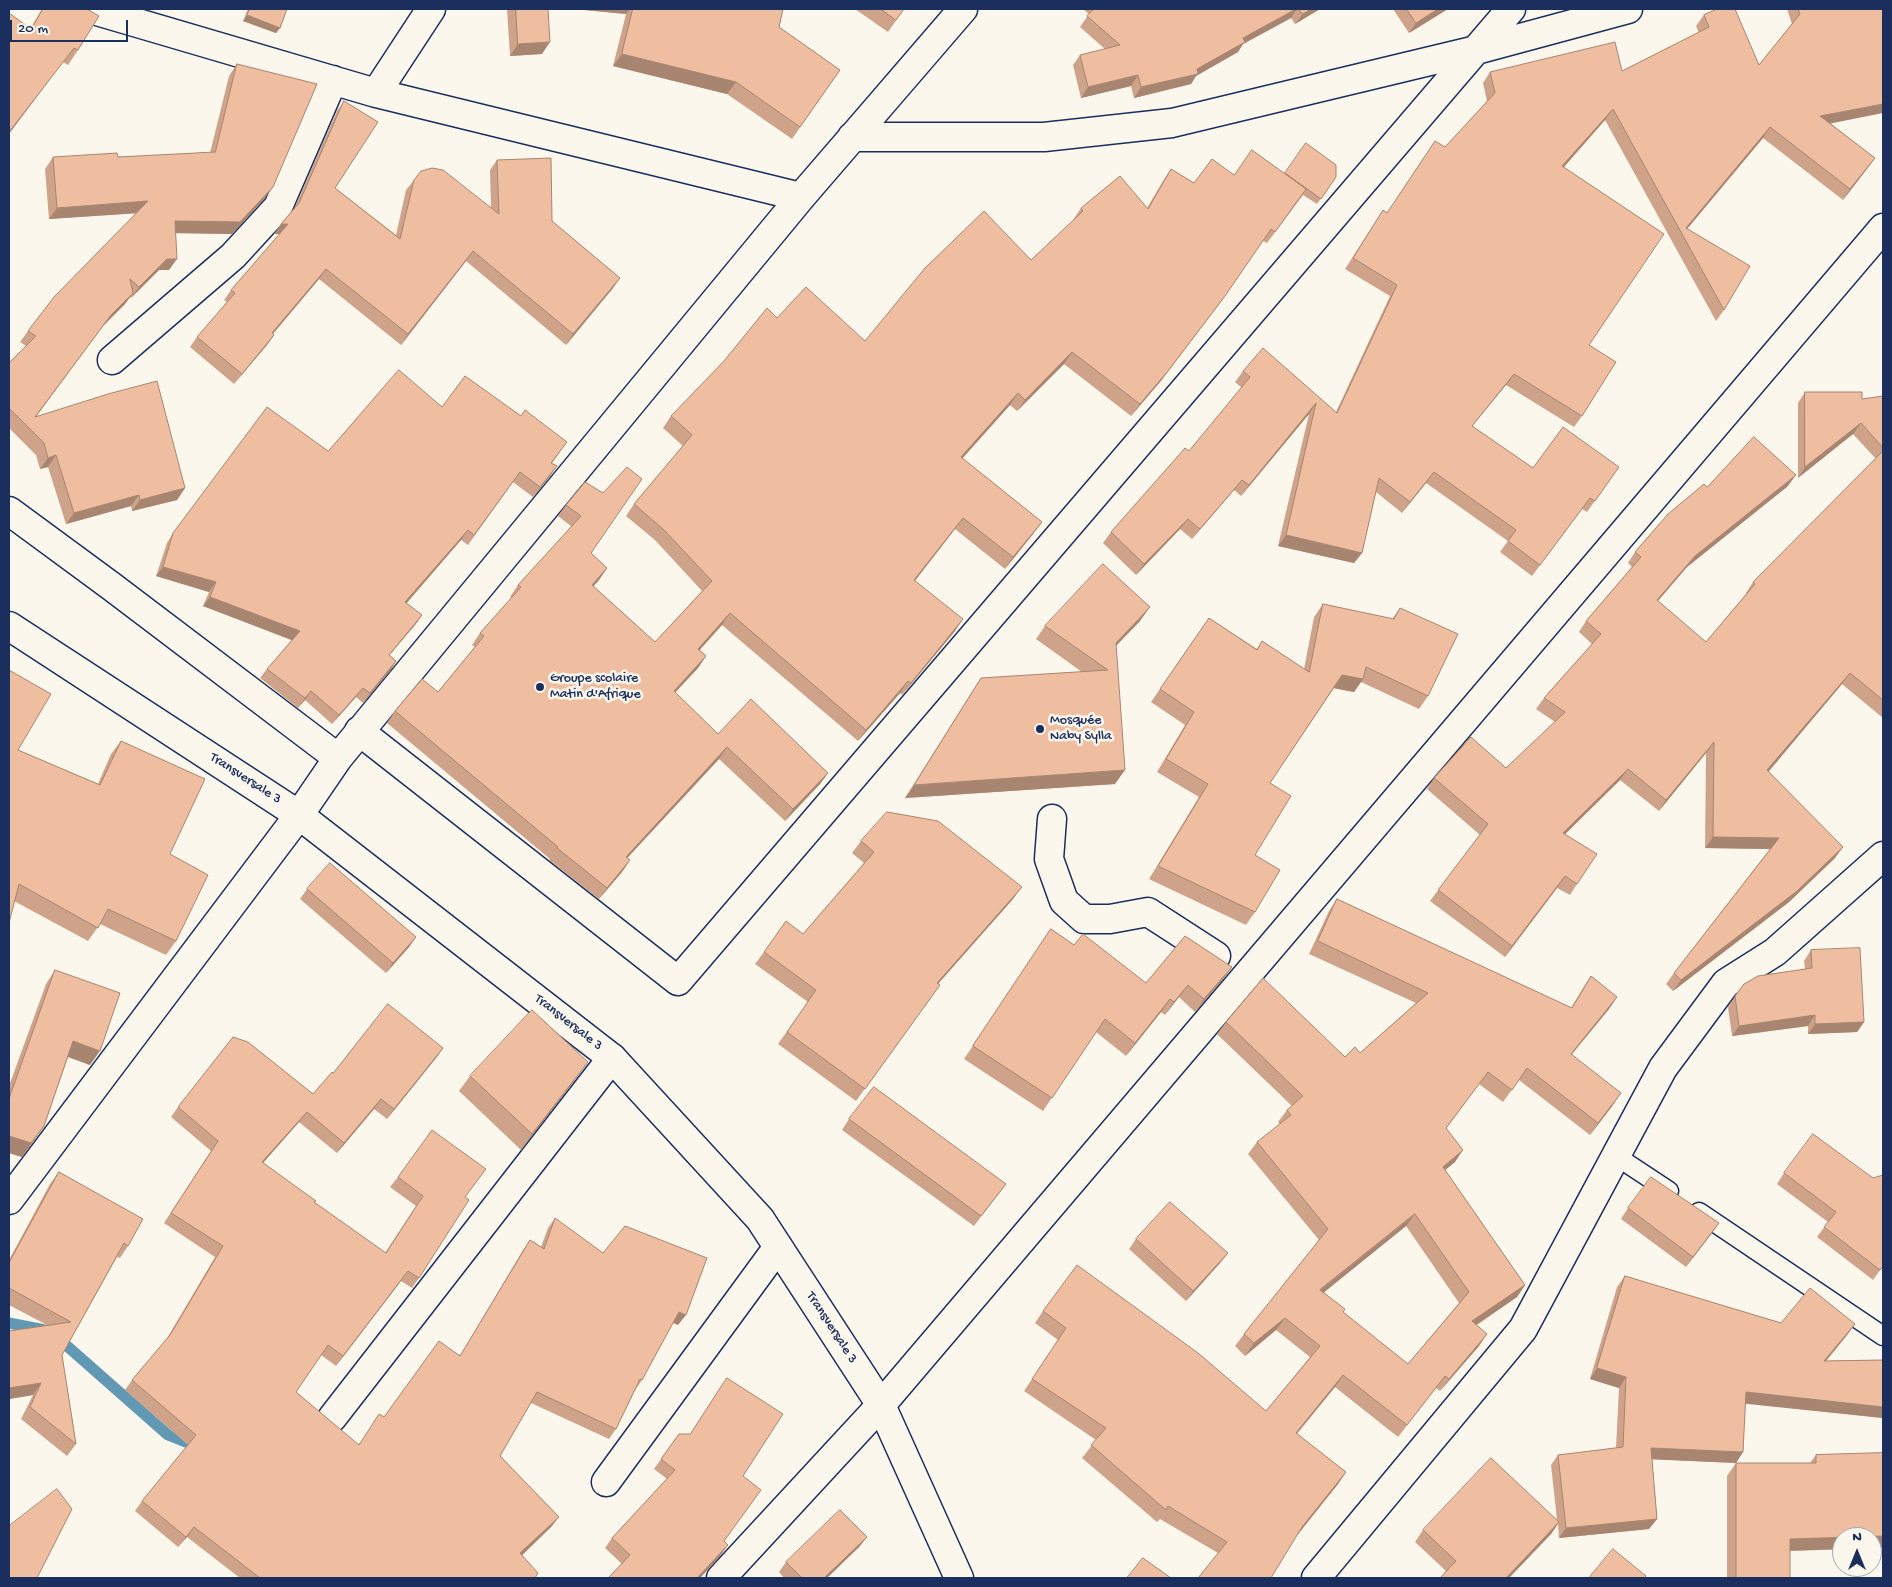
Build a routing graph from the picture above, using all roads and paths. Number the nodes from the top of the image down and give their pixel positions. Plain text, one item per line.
1 (90, 9) edge
2 (431, 9) edge
3 (962, 9) edge
4 (1511, 9) edge
5 (1628, 9) edge
6 (1476, 50) junction
7 (333, 80) junction
8 (376, 93) junction
9 (852, 138) junction
10 (801, 197) junction
11 (1883, 228) edge
12 (112, 360) dead end
13 (9, 511) edge
14 (9, 626) edge
15 (359, 731) junction
16 (338, 758) junction
17 (300, 815) junction
18 (1052, 819) dead end
19 (1883, 856) edge
20 (1246, 976) junction
21 (612, 1058) junction
22 (1616, 1156) junction
23 (9, 1200) edge
24 (778, 1246) junction
25 (1883, 1336) edge
26 (881, 1405) junction
27 (332, 1418) dead end
28 (606, 1482) dead end
29 (721, 1578) edge
30 (959, 1578) edge
31 (1316, 1578) edge

1 - 7 street
2 - 8 street
3 - 9 street
4 - 6 street
5 - 6 street
6 - 9 street
6 - 15 street
7 - 8 street
7 - 12 street
8 - 10 street
9 - 10 street
10 - 15 street
11 - 20 street
13 - 16 street
14 - 17 street, Transversale 3
15 - 16 street
16 - 17 street
17 - 21 street, Transversale 3
17 - 23 street
18 - 20 street
19 - 22 street
20 - 26 street
21 - 24 street, Transversale 3
21 - 27 street
22 - 25 lane
22 - 31 street
24 - 26 street, Transversale 3
24 - 28 street
26 - 29 street
26 - 30 street, Transversale 3

